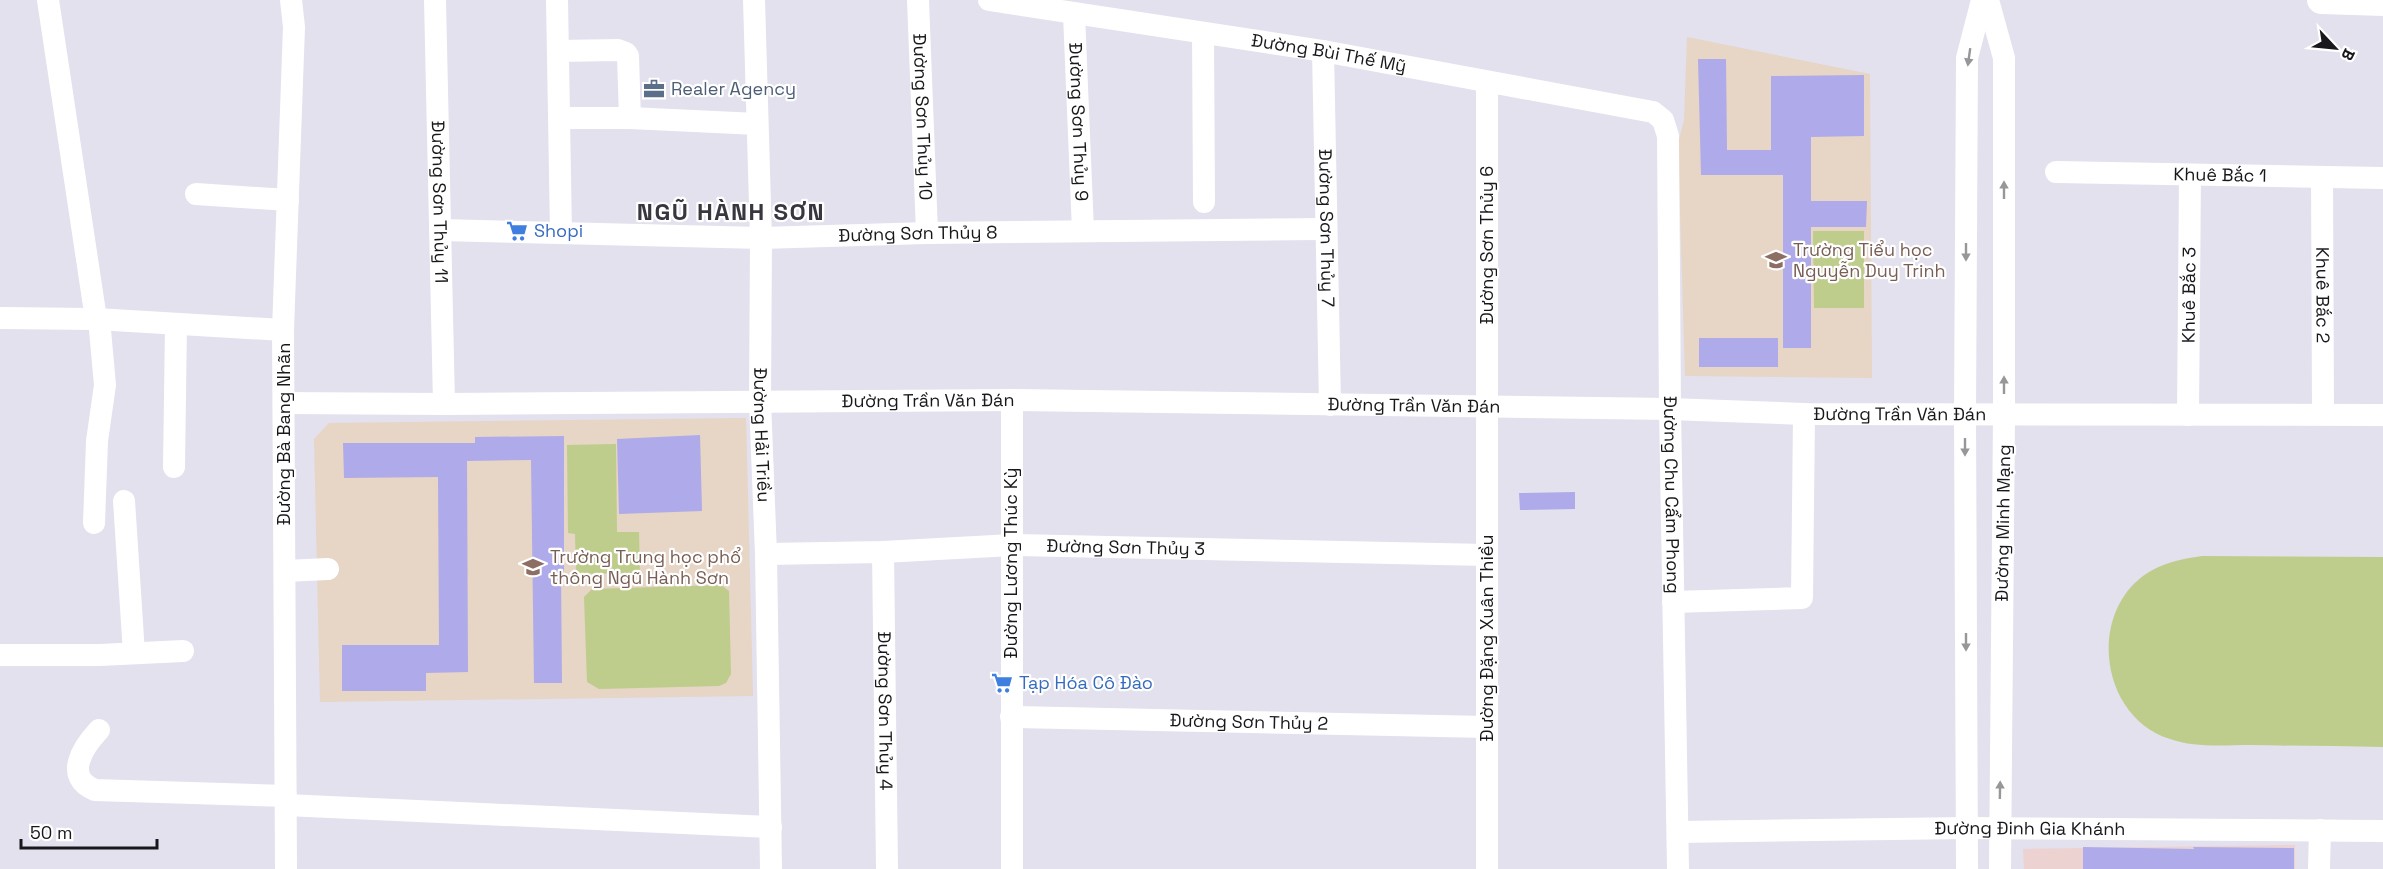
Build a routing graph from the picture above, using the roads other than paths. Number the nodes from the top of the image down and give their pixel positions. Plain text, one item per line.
1 (48, 0) edge
2 (291, 0) edge
3 (435, 0) edge
4 (557, 0) edge
5 (754, 0) edge
6 (918, 0) edge
7 (989, 0) edge
8 (1982, 0) edge
9 (1988, 0) edge
10 (2320, 0) edge
11 (2383, 2) edge
12 (1074, 14) junction
13 (1203, 33) junction
14 (558, 51) junction
15 (1323, 51) junction
16 (1487, 83) junction
17 (559, 118) junction
18 (630, 118) junction
19 (1663, 120) joint
20 (757, 124) junction
21 (2056, 172) dead end
22 (2190, 176) junction
23 (2322, 177) junction
24 (2383, 178) edge
25 (196, 194) dead end
26 (288, 200) junction
27 (1204, 202) dead end
28 (1325, 229) junction
29 (440, 230) junction
30 (1083, 231) junction
31 (561, 233) junction
32 (927, 233) junction
33 (761, 238) junction
34 (0, 318) edge
35 (97, 319) junction
36 (176, 324) junction
37 (284, 330) junction
38 (1012, 400) junction
39 (760, 401) junction
40 (284, 403) junction
41 (444, 404) junction
42 (1330, 405) junction
43 (1488, 407) junction
44 (1670, 409) junction
45 (1804, 414) junction
46 (2322, 414) junction
47 (1965, 415) junction
48 (2188, 415) junction
49 (2383, 415) edge
50 (2004, 416) junction
51 (174, 467) dead end
52 (124, 501) dead end
53 (94, 524) dead end
54 (1012, 545) junction
55 (883, 552) junction
56 (766, 554) junction
57 (1487, 555) junction
58 (328, 569) dead end
59 (285, 571) junction
60 (1673, 602) junction
61 (183, 651) dead end
62 (134, 653) junction
63 (0, 655) edge
64 (1011, 717) junction
65 (1487, 727) junction
66 (99, 730) dead end
67 (286, 800) junction
68 (771, 827) junction
69 (1967, 828) junction
70 (2000, 828) junction
71 (2320, 830) junction
72 (2383, 831) edge
73 (1678, 832) junction
74 (286, 869) edge
75 (771, 869) edge
76 (887, 869) edge
77 (1012, 869) edge
78 (1487, 869) edge
79 (1678, 869) edge
80 (1966, 869) edge
81 (2000, 869) edge
82 (2319, 869) edge

1 - 35 street
2 - 26 street, Đường Bà Bang Nhãn
3 - 29 street, Đường Sơn Thủy 11
4 - 14 street
5 - 20 street, Đường Hải Triều
6 - 32 street, Đường Sơn Thủy 10
7 - 12 street, Đường Bùi Thế Mỹ
8 -> 47 street, Đường Minh Mạng
50 -> 9 street, Đường Minh Mạng
10 - 11 main road
12 - 13 street, Đường Bùi Thế Mỹ
12 - 30 street, Đường Sơn Thủy 9
13 - 15 street, Đường Bùi Thế Mỹ
13 - 27 street
14 - 17 street
14 - 18 street
15 - 16 street, Đường Bùi Thế Mỹ
15 - 28 street, Đường Sơn Thủy 7
16 - 19 street, Đường Bùi Thế Mỹ
16 - 43 street, Đường Sơn Thủy 6
17 - 18 street
17 - 31 street
18 - 20 street
19 - 44 street, Đường Chu Cẩm Phong
20 - 33 street, Đường Hải Triều
21 - 22 street, Khuê Bắc 1
22 - 23 street, Khuê Bắc 1
22 - 48 street, Khuê Bắc 3
23 - 24 street, Khuê Bắc 1
23 - 46 street, Khuê Bắc 2
25 - 26 street
26 - 37 street, Đường Bà Bang Nhãn
28 - 30 street, Đường Sơn Thủy 8
28 - 42 street, Đường Sơn Thủy 7
29 - 31 street, Đường Sơn Thủy 8
29 - 41 street, Đường Sơn Thủy 11
30 - 32 street, Đường Sơn Thủy 8
31 - 33 street, Đường Sơn Thủy 8
32 - 33 street, Đường Sơn Thủy 8
33 - 39 street, Đường Hải Triều
34 - 35 street
35 - 36 street
35 - 53 street
36 - 37 street
36 - 51 street
37 - 40 street, Đường Bà Bang Nhãn
38 - 39 street, Đường Trần Văn Đán
38 - 42 street, Đường Trần Văn Đán
38 - 54 street, Đường Lương Thúc Kỳ
39 - 41 street, Đường Trần Văn Đán
39 - 56 street, Đường Hải Triều
40 - 41 street, Đường Trần Văn Đán
40 - 59 street, Đường Bà Bang Nhãn
42 - 43 street, Đường Trần Văn Đán
43 - 44 street, Đường Trần Văn Đán
43 - 57 street, Đường Đặng Xuân Thiều
44 - 45 street, Đường Trần Văn Đán
44 - 60 street, Đường Chu Cẩm Phong
45 - 47 street, Đường Trần Văn Đán
45 - 60 street
46 - 48 street, Đường Trần Văn Đán
46 - 49 street, Đường Trần Văn Đán
47 - 50 street, Đường Trần Văn Đán
47 -> 69 street, Đường Minh Mạng
48 - 50 street, Đường Trần Văn Đán
70 -> 50 street, Đường Minh Mạng
52 - 62 street
54 - 55 street, Đường Sơn Thủy 3
54 - 57 street, Đường Sơn Thủy 3
54 - 64 street, Đường Lương Thúc Kỳ
55 - 56 street, Đường Sơn Thủy 3
55 - 76 street, Đường Sơn Thủy 4
56 - 68 street, Đường Hải Triều
57 - 65 street, Đường Đặng Xuân Thiều
58 - 59 street
59 - 67 street, Đường Bà Bang Nhãn
60 - 73 street, Đường Chu Cẩm Phong
61 - 62 street
62 - 63 street
64 - 65 street, Đường Sơn Thủy 2
64 - 77 street, Đường Lương Thúc Kỳ
65 - 78 street, Đường Đặng Xuân Thiều
66 - 67 street
67 - 68 street
67 - 74 street, Đường Bà Bang Nhãn
68 - 75 street, Đường Hải Triều
69 - 70 street, Đường Đinh Gia Khánh
69 - 73 street, Đường Đinh Gia Khánh
69 - 80 street, Đường Minh Mạng
70 - 71 street, Đường Đinh Gia Khánh
70 - 81 street, Đường Minh Mạng
71 - 72 street, Đường Đinh Gia Khánh
71 - 82 street
73 - 79 street, Đường Chu Cẩm Phong

